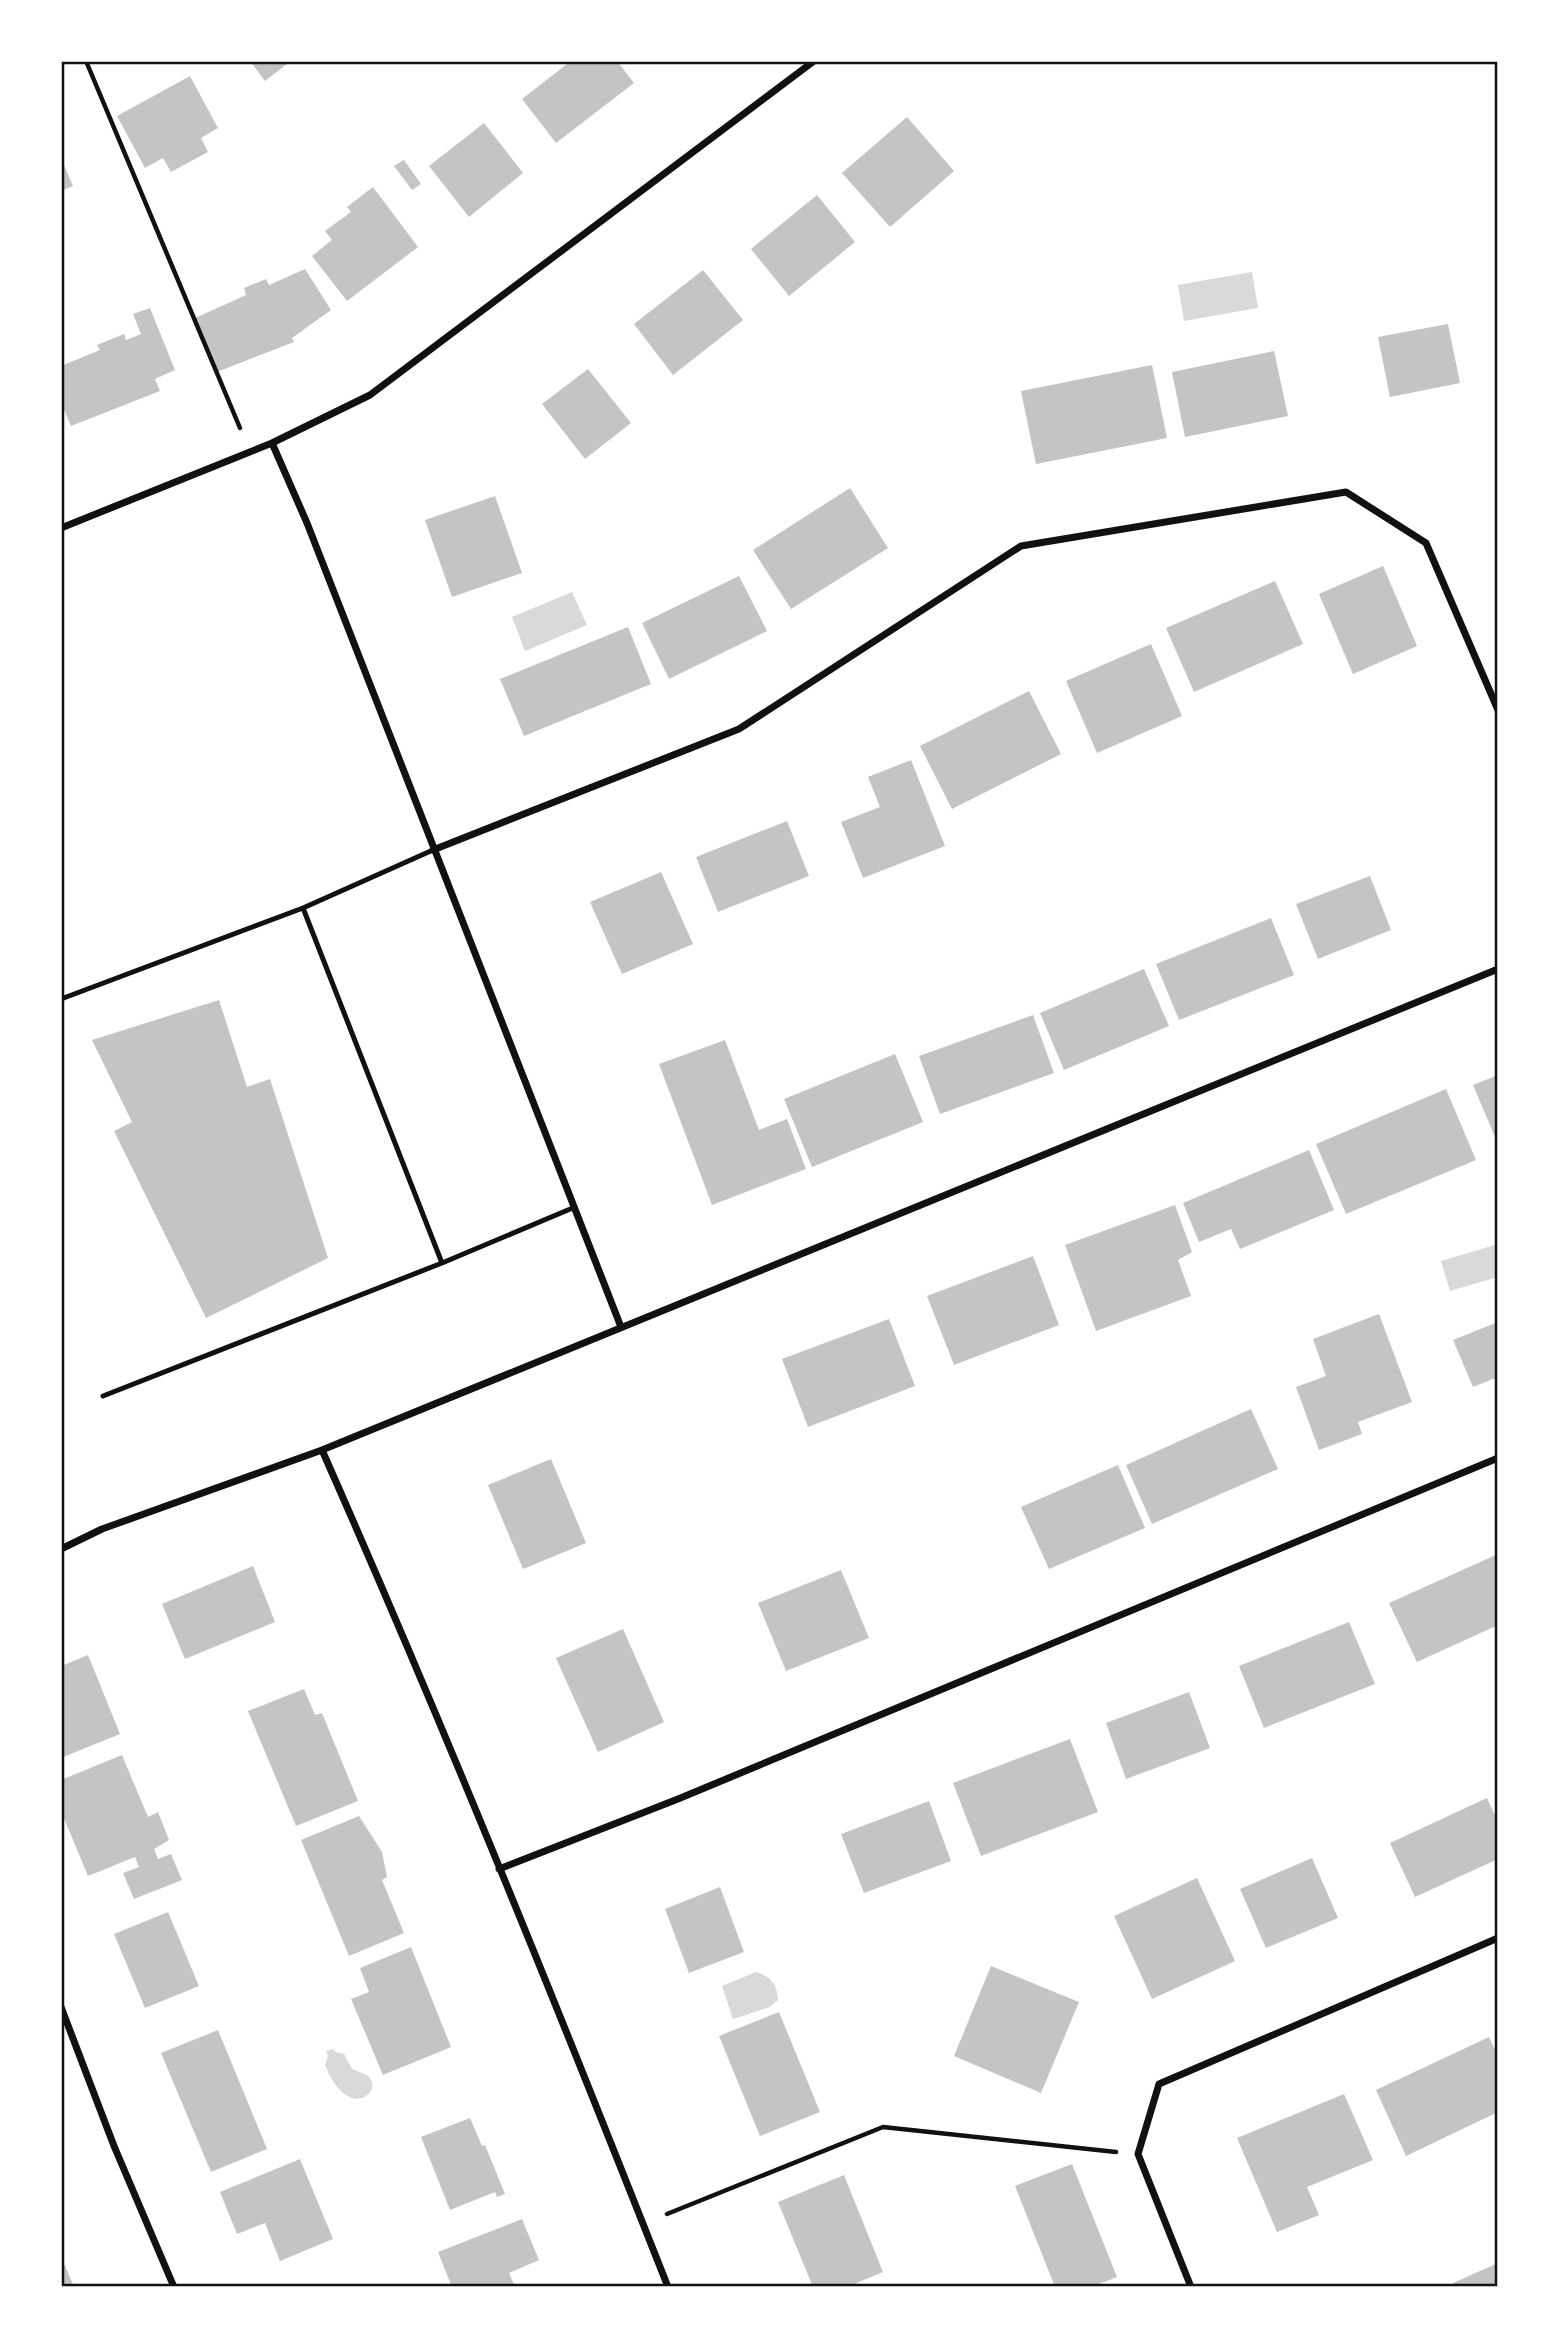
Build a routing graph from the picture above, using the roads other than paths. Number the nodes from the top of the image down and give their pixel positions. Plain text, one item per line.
1 (814, 61) edge
2 (272, 443) junction
3 (61, 528) edge
4 (1498, 710) edge
5 (433, 850) junction
6 (303, 908) junction
7 (1498, 969) edge
8 (61, 999) edge
9 (576, 1207) junction
10 (442, 1263) junction
11 (621, 1327) junction
12 (103, 1396) dead end
13 (322, 1450) junction
14 (1498, 1458) edge
15 (61, 1549) edge
16 (499, 1869) junction
17 (1498, 1938) edge
18 (61, 2007) edge
19 (174, 2287) edge
20 (668, 2287) edge
21 (1191, 2287) edge

1 - 2 street
2 - 3 street
2 - 5 street
4 - 5 street
5 - 6 lane
5 - 9 street
6 - 8 lane
6 - 10 lane
7 - 11 street
9 - 10 lane
9 - 11 street
10 - 12 lane
11 - 13 street
13 - 15 street
13 - 16 street
14 - 16 street
16 - 20 street
17 - 21 street
18 - 19 street

